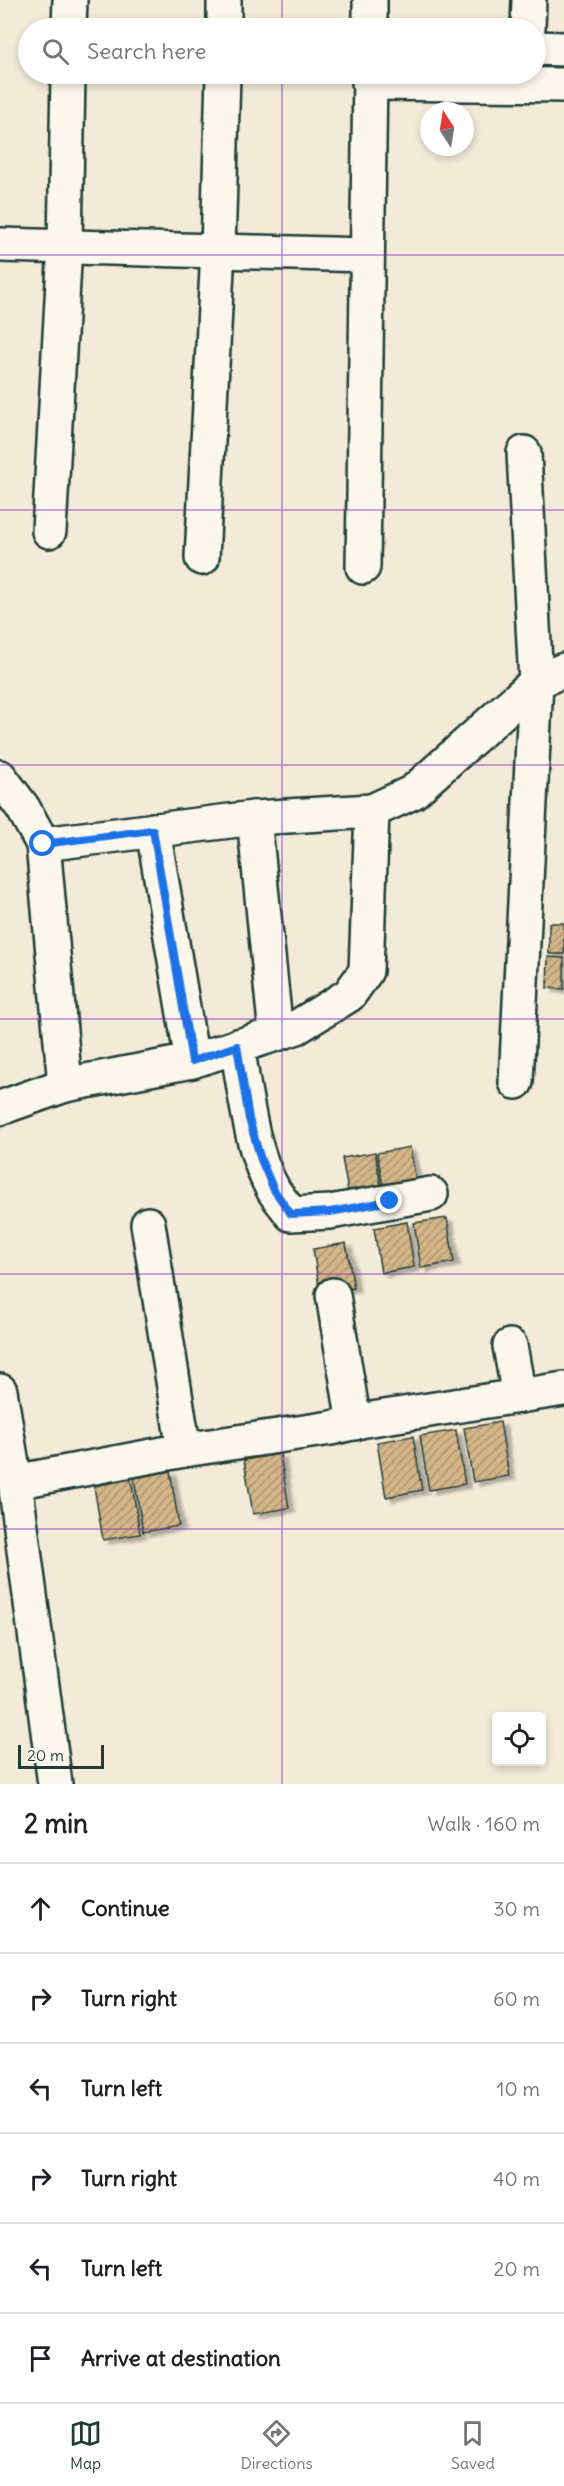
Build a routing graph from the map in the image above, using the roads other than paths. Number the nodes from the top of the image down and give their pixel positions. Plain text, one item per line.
1 (70, 0) edge
2 (224, 0) edge
3 (370, 0) edge
4 (529, 0) edge
5 (69, 18) edge
6 (224, 18) edge
7 (370, 18) edge
8 (528, 18) edge
9 (546, 48) edge
10 (564, 49) edge
11 (546, 82) edge
12 (68, 84) edge
13 (223, 84) edge
14 (370, 84) edge
15 (564, 85) edge
16 (0, 244) edge
17 (65, 246) junction
18 (218, 250) junction
19 (367, 255) junction
20 (524, 453) dead end
21 (49, 531) dead end
22 (202, 558) dead end
23 (363, 567) dead end
24 (550, 676) edge
25 (0, 777) edge
26 (372, 811) junction
27 (254, 818) junction
28 (153, 830) junction
29 (43, 844) junction
30 (276, 1034) junction
31 (237, 1046) junction
32 (192, 1061) junction
33 (516, 1082) dead end
34 (65, 1086) junction
35 (0, 1108) edge
36 (430, 1194) dead end
37 (148, 1224) dead end
38 (333, 1295) dead end
39 (510, 1346) dead end
40 (564, 1389) edge
41 (0, 1391) edge
42 (519, 1396) junction
43 (354, 1423) junction
44 (184, 1450) junction
45 (15, 1482) junction
46 (13, 1575) edge
47 (56, 1784) edge

1 - 5 street
2 - 6 street
3 - 7 street
4 - 8 street
9 - 10 street
11 - 15 street
12 - 17 street
13 - 18 street
14 - 19 street
16 - 17 street
17 - 18 street
17 - 21 street
18 - 19 street
18 - 22 street
19 - 23 street
20 - 24 street
24 - 26 street
24 - 33 street
25 - 29 street
26 - 27 street
26 - 30 street
27 - 28 street
27 - 30 street
28 - 29 street
28 - 32 street
29 - 34 street
30 - 31 street
31 - 32 street
31 - 36 street
32 - 34 street
34 - 35 street
37 - 44 street
38 - 43 street
39 - 42 street
40 - 42 street
41 - 45 street
42 - 43 street
43 - 44 street
44 - 45 street
45 - 46 street
46 - 47 street

